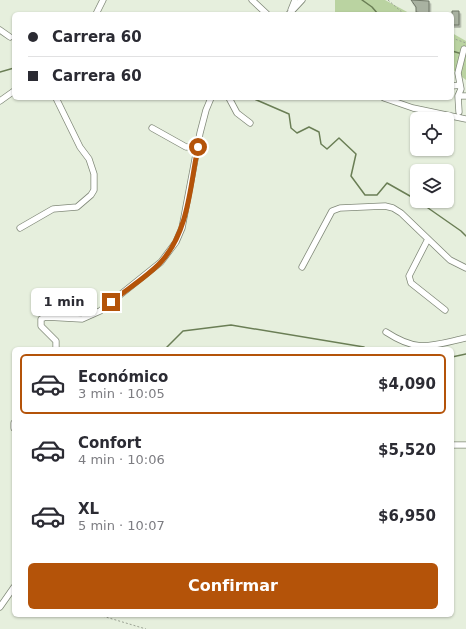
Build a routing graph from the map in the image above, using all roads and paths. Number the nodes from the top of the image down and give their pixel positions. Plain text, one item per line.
1 (104, 0) edge
2 (252, 0) edge
3 (295, 0) edge
4 (302, 0) edge
5 (388, 0) edge
6 (97, 12) edge
7 (265, 12) edge
8 (290, 12) edge
9 (291, 12) edge
10 (402, 12) edge
11 (0, 30) edge
12 (10, 37) dead end
13 (454, 39) edge
14 (465, 46) edge
15 (454, 86) edge
16 (461, 87) junction
17 (12, 92) edge
18 (466, 95) edge
19 (458, 96) junction
20 (57, 100) edge
21 (210, 100) edge
22 (230, 100) edge
23 (393, 100) edge
24 (0, 101) edge
25 (432, 112) edge
26 (459, 112) junction
27 (466, 113) edge
28 (454, 114) edge
29 (454, 117) edge
30 (466, 119) edge
31 (250, 122) dead end
32 (152, 128) dead end
33 (198, 147) junction
34 (20, 228) dead end
35 (428, 239) junction
36 (302, 267) dead end
37 (466, 268) edge
38 (445, 310) dead end
39 (386, 332) dead end
40 (466, 338) edge
41 (56, 347) edge
42 (466, 445) edge
43 (454, 446) edge
44 (12, 590) edge
45 (0, 607) edge
46 (106, 617) edge
47 (146, 629) edge

1 - 6 street
2 - 7 street
3 - 8 street
4 - 9 street
5 - 10 path
11 - 12 street
13 - 14 path
14 - 16 street
15 - 16 street
16 - 18 street
16 - 19 street
17 - 24 street
18 - 19 street
19 - 26 street
20 - 34 street
21 - 33 street
22 - 31 street
23 - 25 street
26 - 27 street
26 - 28 street
29 - 30 street
32 - 33 street
33 - 41 street
35 - 36 street
35 - 37 street
35 - 38 street
39 - 40 street
42 - 43 street
44 - 45 street
46 - 47 path

